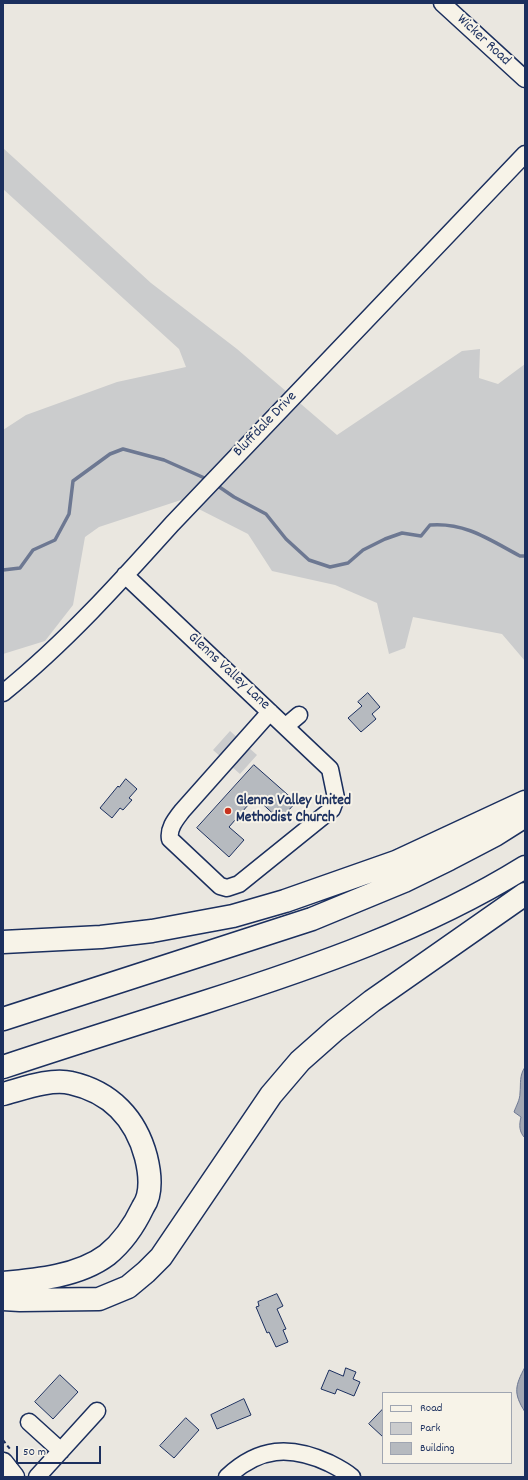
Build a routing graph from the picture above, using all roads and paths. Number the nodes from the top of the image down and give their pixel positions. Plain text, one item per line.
1 (442, 3) edge
2 (525, 80) edge
3 (525, 154) edge
4 (125, 575) junction
5 (3, 693) edge
6 (270, 712) junction
7 (299, 715) dead end
8 (286, 726) junction
9 (525, 802) edge
10 (525, 816) edge
11 (525, 868) edge
12 (525, 894) edge
13 (3, 942) edge
14 (3, 1018) edge
15 (3, 1067) edge
16 (3, 1094) edge
17 (3, 1283) edge
18 (9, 1301) edge
19 (97, 1411) dead end
20 (29, 1422) dead end
21 (61, 1451) junction
22 (3, 1463) edge
23 (14, 1477) edge
24 (38, 1477) edge
25 (227, 1477) edge
26 (352, 1477) edge

1 - 2 street, Wicker Road
3 - 4 street, Bluffdale Drive
4 - 5 street, Bluffdale Drive
4 - 6 street, Glenns Valley Lane
6 - 8 street, Glenns Valley Lane
6 - 8 street, Glenns Valley Lane
7 - 8 street
9 - 13 highway
10 - 14 highway
11 - 15 highway
12 - 18 highway
16 - 17 highway
19 - 21 street
20 - 21 street
21 - 24 street
22 - 23 main road
25 - 26 street

